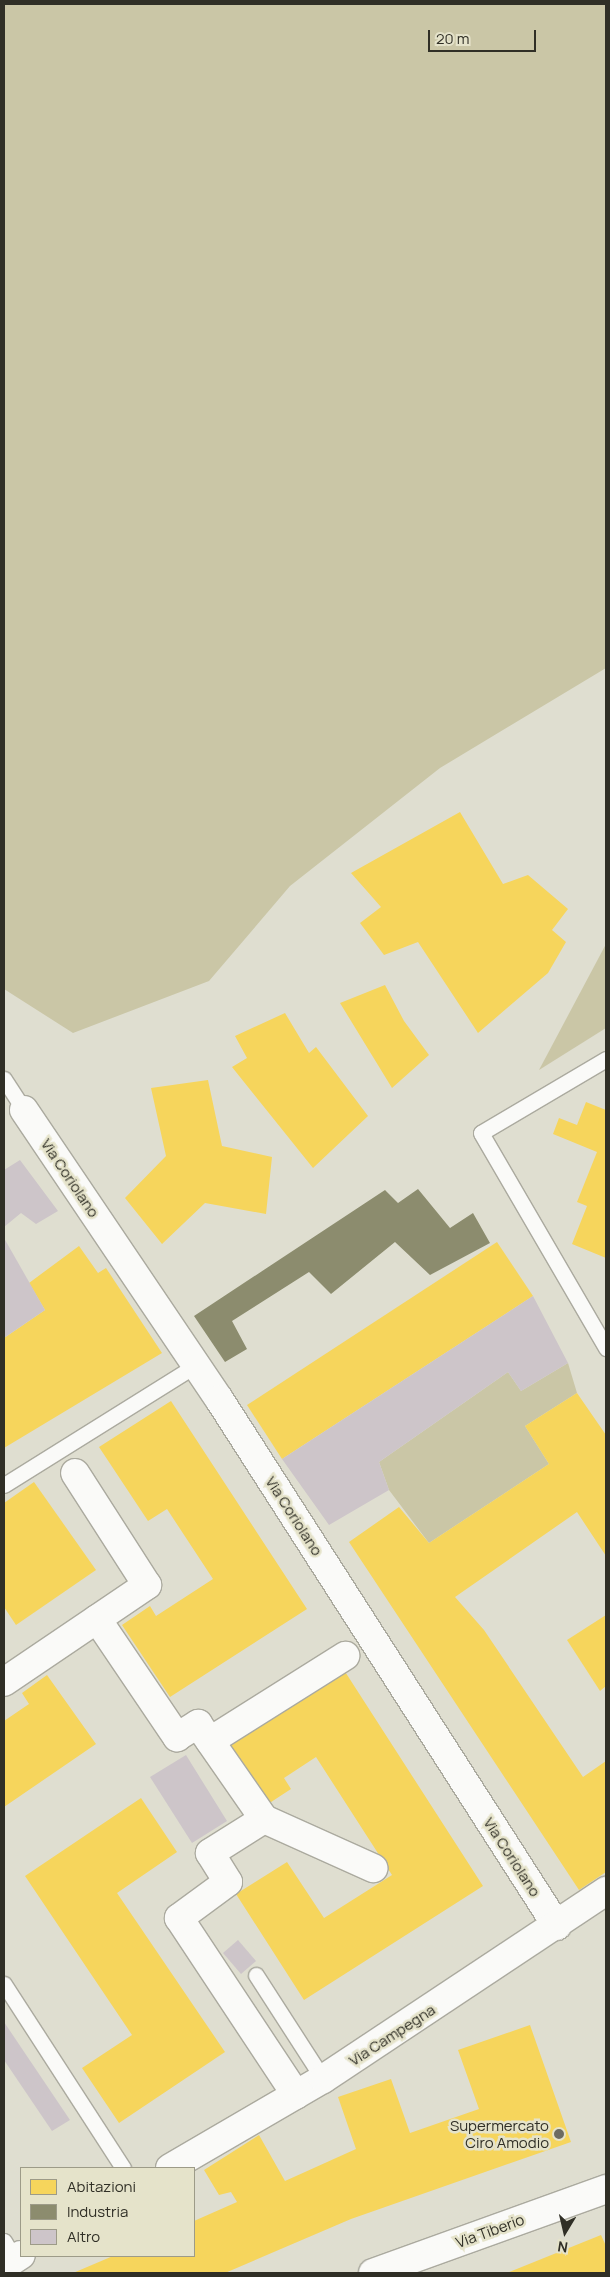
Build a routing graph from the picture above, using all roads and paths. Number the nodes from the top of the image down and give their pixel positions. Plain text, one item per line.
1 (606, 1059) edge
2 (4, 1079) edge
3 (24, 1110) joint
4 (606, 1348) edge
5 (196, 1365) junction
6 (75, 1472) dead end
7 (4, 1485) edge
8 (97, 1619) junction
9 (345, 1656) dead end
10 (4, 1682) edge
11 (210, 1741) junction
12 (264, 1818) junction
13 (373, 1868) dead end
14 (606, 1891) edge
15 (557, 1926) junction
16 (256, 1975) dead end
17 (4, 1984) edge
18 (323, 2080) junction
19 (296, 2095) junction
20 (122, 2167) edge
21 (172, 2167) edge
22 (606, 2189) edge
23 (373, 2273) edge

1 - 4 lane
2 - 3 lane
3 - 5 street, Via Coriolano
5 - 7 lane
5 - 15 street, Via Coriolano
6 - 8 street
8 - 10 street
8 - 11 street
9 - 11 street
11 - 12 street
12 - 13 street
12 - 19 street
14 - 15 street, Via Campegna
15 - 18 street, Via Campegna
16 - 18 lane
17 - 20 lane
18 - 19 street, Via Campegna
19 - 21 street, Via Campegna
22 - 23 street, Via Tiberio

